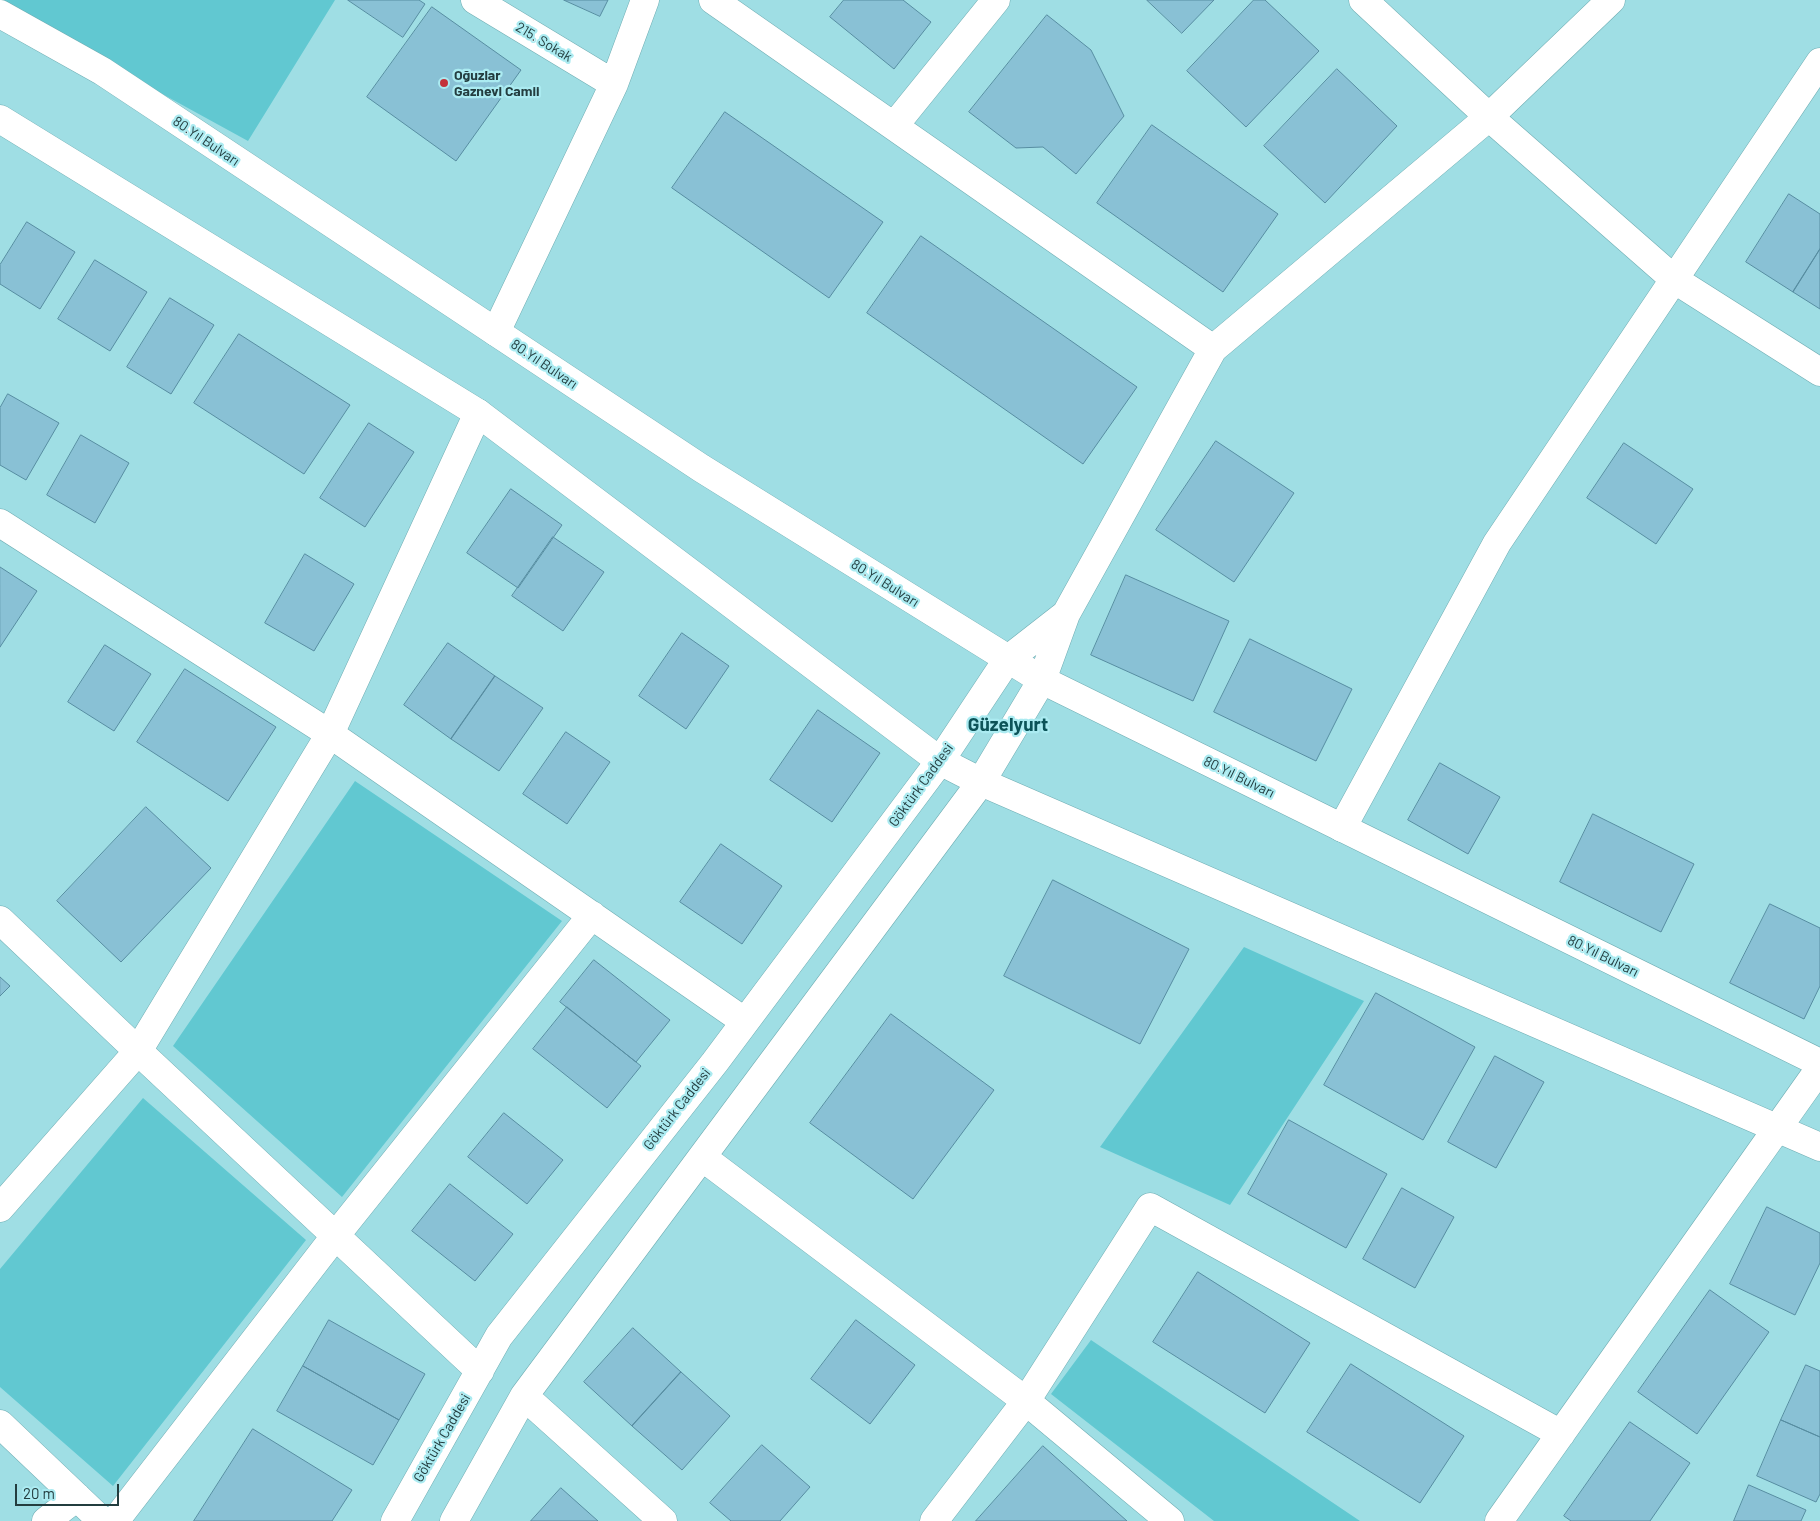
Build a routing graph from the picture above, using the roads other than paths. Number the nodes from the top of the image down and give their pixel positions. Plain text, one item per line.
1 (475, 0) edge
2 (645, 0) edge
3 (713, 0) edge
4 (996, 0) edge
5 (1363, 0) edge
6 (1611, 0) edge
7 (0, 14) edge
8 (1820, 62) edge
9 (614, 84) junction
10 (1489, 116) junction
11 (1, 122) edge
12 (894, 126) junction
13 (1675, 280) junction
14 (496, 332) junction
15 (1213, 349) junction
16 (1820, 372) edge
17 (478, 413) junction
18 (0, 523) edge
19 (1066, 614) junction
20 (1007, 660) junction
21 (1042, 680) junction
22 (330, 734) junction
23 (940, 761) junction
24 (981, 782) junction
25 (1342, 828) junction
26 (592, 915) junction
27 (0, 920) edge
28 (744, 1021) junction
29 (138, 1051) junction
30 (1820, 1063) edge
31 (1820, 1068) edge
32 (1777, 1128) junction
33 (1820, 1147) edge
34 (702, 1157) junction
35 (0, 1208) edge
36 (336, 1235) junction
37 (480, 1370) junction
38 (524, 1396) junction
39 (1026, 1401) junction
40 (0, 1424) edge
41 (1561, 1434) junction
42 (76, 1497) junction
43 (46, 1521) edge
44 (102, 1521) edge
45 (115, 1521) edge
46 (395, 1521) edge
47 (454, 1521) edge
48 (663, 1521) edge
49 (934, 1521) edge
50 (1170, 1521) edge
51 (1499, 1521) edge

1 - 9 street, 215. Sokak
2 - 9 street
3 - 12 street
4 - 12 street
5 - 10 street
6 - 10 street
7 - 14 street, 80.Yıl Bulvarı
8 - 13 street
9 - 14 street
10 - 13 street
10 - 15 street
11 - 17 street
12 - 15 street
13 - 16 street
13 - 25 street
14 - 20 street, 80.Yıl Bulvarı
15 - 19 street
17 - 22 street
17 - 23 street
18 - 22 street
19 - 20 street, Göktürk Caddesi
19 - 21 street
20 - 21 street, 80.Yıl Bulvarı
20 - 23 street, Göktürk Caddesi
21 - 24 street
21 - 25 street, 80.Yıl Bulvarı
22 - 26 street
22 - 29 street
23 - 24 street
23 - 28 street, Göktürk Caddesi
24 - 32 street
24 - 34 street
25 - 30 street, 80.Yıl Bulvarı
26 - 28 street
26 - 36 street
27 - 29 street
28 - 37 street, Göktürk Caddesi
29 - 35 street
29 - 36 street
31 - 32 street
32 - 33 street
32 - 41 street
34 - 38 street
34 - 39 street
36 - 37 street
36 - 45 street
37 - 46 street, Göktürk Caddesi
38 - 47 street
38 - 48 street
39 - 41 street
39 - 49 street
39 - 50 street
40 - 42 street
41 - 51 street
42 - 43 street
42 - 44 street

